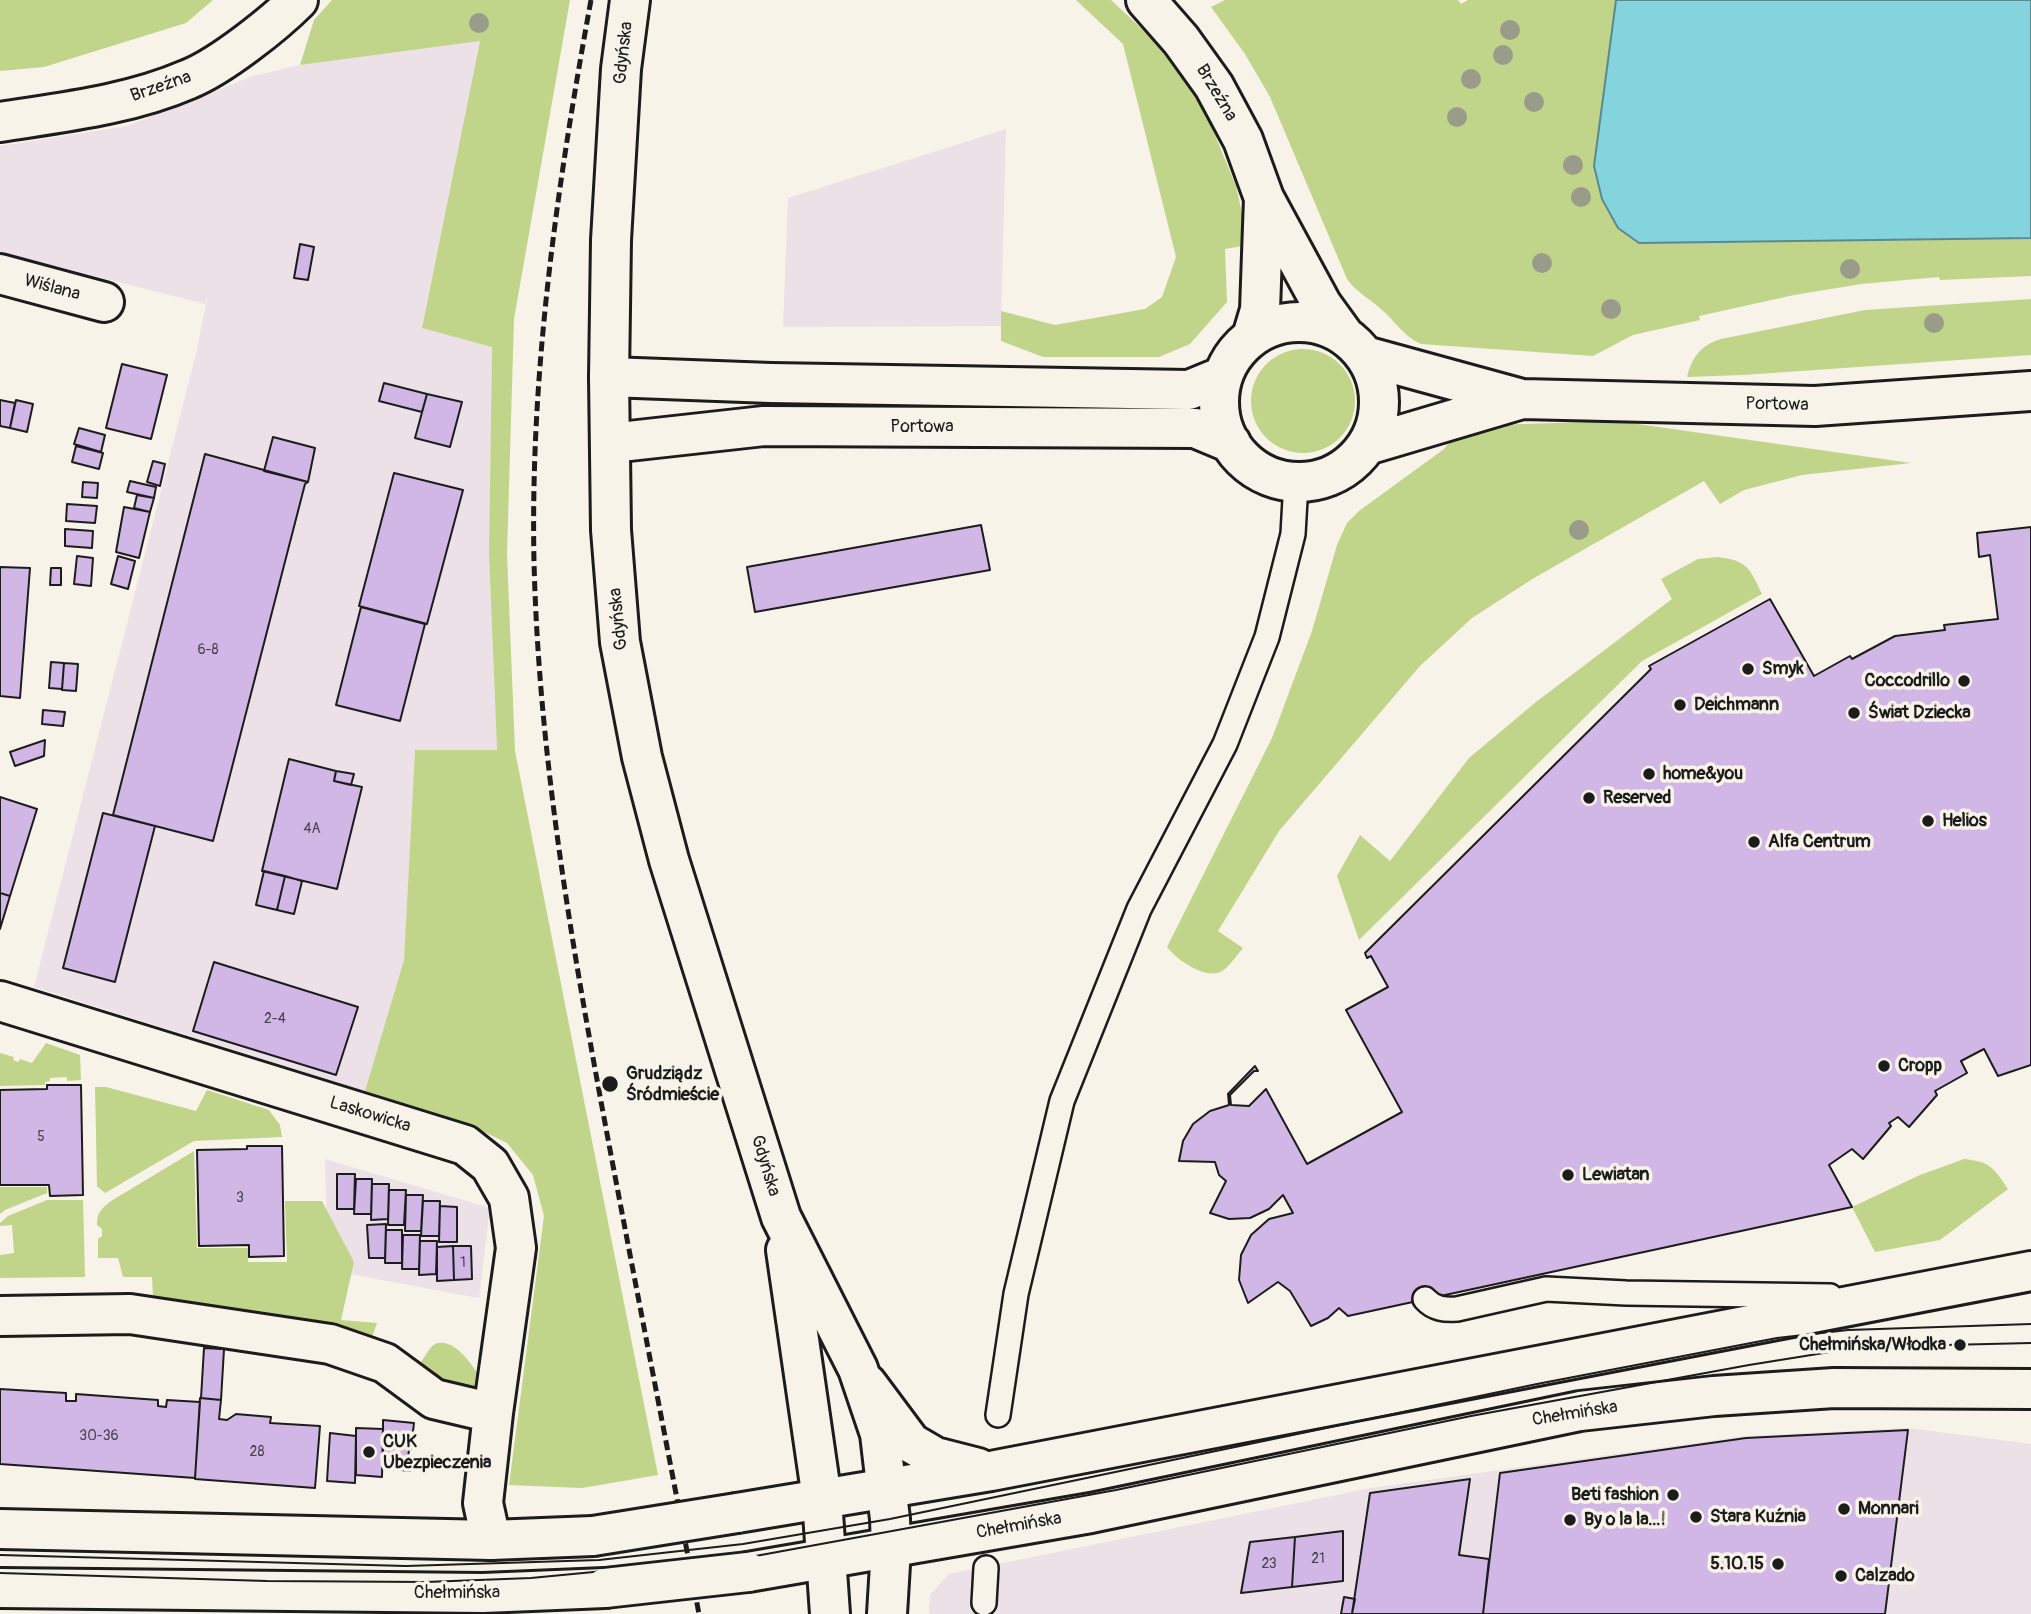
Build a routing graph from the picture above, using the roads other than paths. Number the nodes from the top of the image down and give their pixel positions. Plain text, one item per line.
1 (298, 0) edge
2 (630, 0) edge
3 (1146, 0) edge
4 (0, 122) edge
5 (1264, 198) junction
6 (0, 274) edge
7 (104, 302) dead end
8 (1252, 337) junction
9 (1354, 345) junction
10 (1223, 376) junction
11 (609, 377) junction
12 (829, 384) junction
13 (940, 386) junction
14 (2031, 391) edge
15 (1522, 398) junction
16 (827, 426) junction
17 (938, 427) junction
18 (611, 443) junction
19 (1231, 443) junction
20 (1367, 446) junction
21 (1296, 482) junction
22 (0, 1001) edge
23 (781, 1217) junction
24 (2031, 1271) edge
25 (1893, 1297) junction
26 (1425, 1299) dead end
27 (0, 1316) edge
28 (858, 1369) junction
29 (2031, 1389) edge
30 (493, 1413) junction
31 (998, 1415) dead end
32 (991, 1471) junction
33 (888, 1489) junction
34 (822, 1499) junction
35 (0, 1529) edge
36 (491, 1540) junction
37 (891, 1548) junction
38 (827, 1560) junction
39 (986, 1568) dead end
40 (0, 1588) edge
41 (984, 1603) dead end
42 (830, 1614) edge
43 (887, 1614) edge

1 - 4 main road, Brzeźna
2 - 11 main road, Gdyńska
3 - 5 main road, Brzeźna
5 - 8 main road, Brzeźna
5 - 9 main road, Brzeźna
6 - 7 main road, Wiślana
8 - 9 main road
8 - 10 main road
9 - 15 main road, Portowa
9 - 20 main road
10 - 13 main road
10 - 19 main road
11 - 12 main road
11 - 18 main road, Gdyńska
12 - 13 main road
12 - 16 lane
13 - 17 lane
14 - 15 main road, Portowa
15 - 20 main road, Portowa
16 - 17 main road, Portowa
16 - 18 main road, Portowa
17 - 19 main road, Portowa
18 - 23 main road, Gdyńska
19 - 21 main road
20 - 21 main road
21 - 31 lane
22 - 30 main road, Laskowicka
23 - 28 main road, Gdyńska
23 - 34 main road, Gdyńska
24 - 25 main road
25 - 26 lane
25 - 32 main road
27 - 30 main road
28 - 32 main road
28 - 33 main road, Gdyńska
29 - 37 main road, Chełmińska
30 - 36 main road, Laskowicka
32 - 33 main road
33 - 34 main road
33 - 37 main road, Gdyńska
34 - 36 main road, bridge
34 - 38 main road, Gdyńska
35 - 36 main road
37 - 38 main road, Chełmińska
37 - 43 main road, Gdyńska
38 - 40 main road, Chełmińska, bridge
38 - 42 main road, Gdyńska
39 - 41 lane

